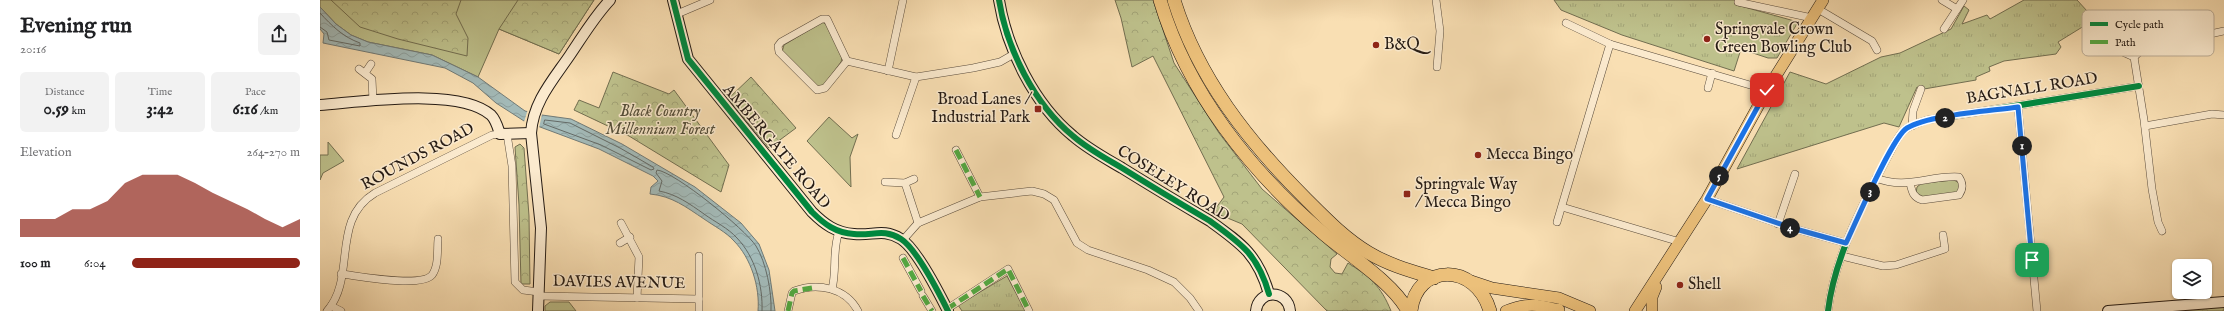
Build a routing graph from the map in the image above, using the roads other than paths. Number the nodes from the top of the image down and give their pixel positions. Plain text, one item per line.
1 (610, 0) edge
2 (673, 0) edge
3 (710, 0) edge
4 (903, 0) edge
5 (999, 0) edge
6 (1160, 0) edge
7 (1174, 0) edge
8 (1436, 0) edge
9 (1942, 0) edge
10 (1963, 0) edge
11 (1738, 2) dead end
12 (1820, 4) edge
13 (1957, 9) junction
14 (677, 14) junction
15 (1812, 18) junction
16 (1566, 23) dead end
17 (1944, 29) dead end
18 (2224, 31) edge
19 (2214, 33) edge
20 (1610, 44) junction
21 (1877, 50) dead end
22 (1014, 54) junction
23 (2134, 57) edge
24 (847, 61) junction
25 (371, 64) dead end
26 (1437, 67) dead end
27 (888, 71) junction
28 (1712, 73) junction
29 (916, 77) junction
30 (2139, 86) junction
31 (1708, 88) dead end
32 (1767, 90) junction
33 (1921, 90) dead end
34 (373, 101) junction
35 (320, 105) edge
36 (2018, 107) junction
37 (2224, 115) edge
38 (2145, 126) junction
39 (1910, 127) junction
40 (531, 129) junction
41 (504, 134) junction
42 (896, 135) dead end
43 (956, 150) dead end
44 (1795, 174) dead end
45 (1876, 178) junction
46 (914, 179) dead end
47 (885, 182) dead end
48 (905, 183) junction
49 (1910, 183) junction
50 (980, 197) junction
51 (1707, 199) junction
52 (1562, 207) junction
53 (1557, 222) dead end
54 (622, 223) dead end
55 (918, 223) junction
56 (1778, 224) junction
57 (2162, 231) dead end
58 (839, 232) junction
59 (1944, 234) dead end
60 (630, 237) junction
61 (438, 239) dead end
62 (903, 240) junction
63 (1680, 242) junction
64 (620, 243) dead end
65 (1846, 243) junction
66 (699, 256) dead end
67 (1842, 256) junction
68 (903, 258) dead end
69 (923, 266) junction
70 (1662, 270) junction
71 (911, 273) junction
72 (341, 274) junction
73 (1434, 278) junction
74 (1471, 281) junction
75 (832, 288) junction
76 (539, 294) junction
77 (1269, 294) junction
78 (637, 298) junction
79 (699, 299) junction
80 (2224, 302) edge
81 (329, 309) edge
82 (948, 310) edge
83 (341, 311) edge
84 (538, 311) edge
85 (699, 311) edge
86 (788, 311) edge
87 (858, 311) edge
88 (932, 311) edge
89 (1029, 311) edge
90 (1199, 311) edge
91 (1256, 311) edge
92 (1290, 311) edge
93 (1410, 311) edge
94 (1490, 311) edge
95 (1506, 311) edge
96 (1556, 311) edge
97 (1590, 311) edge
98 (1635, 311) edge
99 (1652, 311) edge
100 (1828, 311) edge
101 (2037, 311) edge
102 (2108, 311) edge

1 - 40 street
2 - 14 street, AMBERGATE ROAD
3 - 14 street
4 - 27 street
5 - 22 street, COSELEY ROAD
6 - 93 highway
7 - 73 highway
8 - 26 street
9 - 13 street
10 - 13 street
11 - 15 street
12 - 15 main road
12 - 21 street
13 - 17 street
14 - 58 street, AMBERGATE ROAD
15 - 32 main road
16 - 20 street
18 - 19 street
20 - 28 street
20 - 52 street
22 - 29 street
22 - 77 street, COSELEY ROAD
23 - 30 street
24 - 24 street
24 - 27 street
25 - 34 street
27 - 29 street
28 - 31 street
28 - 32 street
29 - 42 street
30 - 36 street, BAGNALL ROAD
30 - 38 street
32 - 51 main road
33 - 39 street
34 - 35 street
34 - 41 street
36 - 39 street, BAGNALL ROAD
36 - 101 street
37 - 38 street
38 - 57 street
39 - 45 street
40 - 41 street, ROUNDS ROAD
40 - 76 street
41 - 72 street, ROUNDS ROAD
41 - 76 street, DAVIES AVENUE
43 - 50 street
44 - 56 street
45 - 49 street
45 - 65 street
46 - 48 street
47 - 48 street
48 - 55 street
49 - 49 street
50 - 55 street
50 - 90 street
51 - 56 street
51 - 63 main road
52 - 53 street
52 - 63 street
54 - 60 street
55 - 62 street
56 - 65 street
58 - 62 street, AMBERGATE ROAD
58 - 75 street
59 - 67 street
60 - 64 street
60 - 78 street
61 - 72 street
62 - 69 street, AMBERGATE ROAD
63 - 70 main road
65 - 67 street
66 - 79 street
67 - 100 street
68 - 71 street
69 - 71 street
69 - 82 street, AMBERGATE ROAD
70 - 98 main road
70 - 99 main road
71 - 88 street
72 - 81 street, ROUNDS ROAD
73 - 74 highway
73 - 93 highway
74 - 94 highway
74 - 97 main road
75 - 86 street
75 - 87 street
76 - 78 street, DAVIES AVENUE
76 - 84 street
77 - 91 street
77 - 92 street
78 - 79 street, DAVIES AVENUE
79 - 85 street
80 - 102 street
81 - 83 street
82 - 89 street
95 - 96 main road

